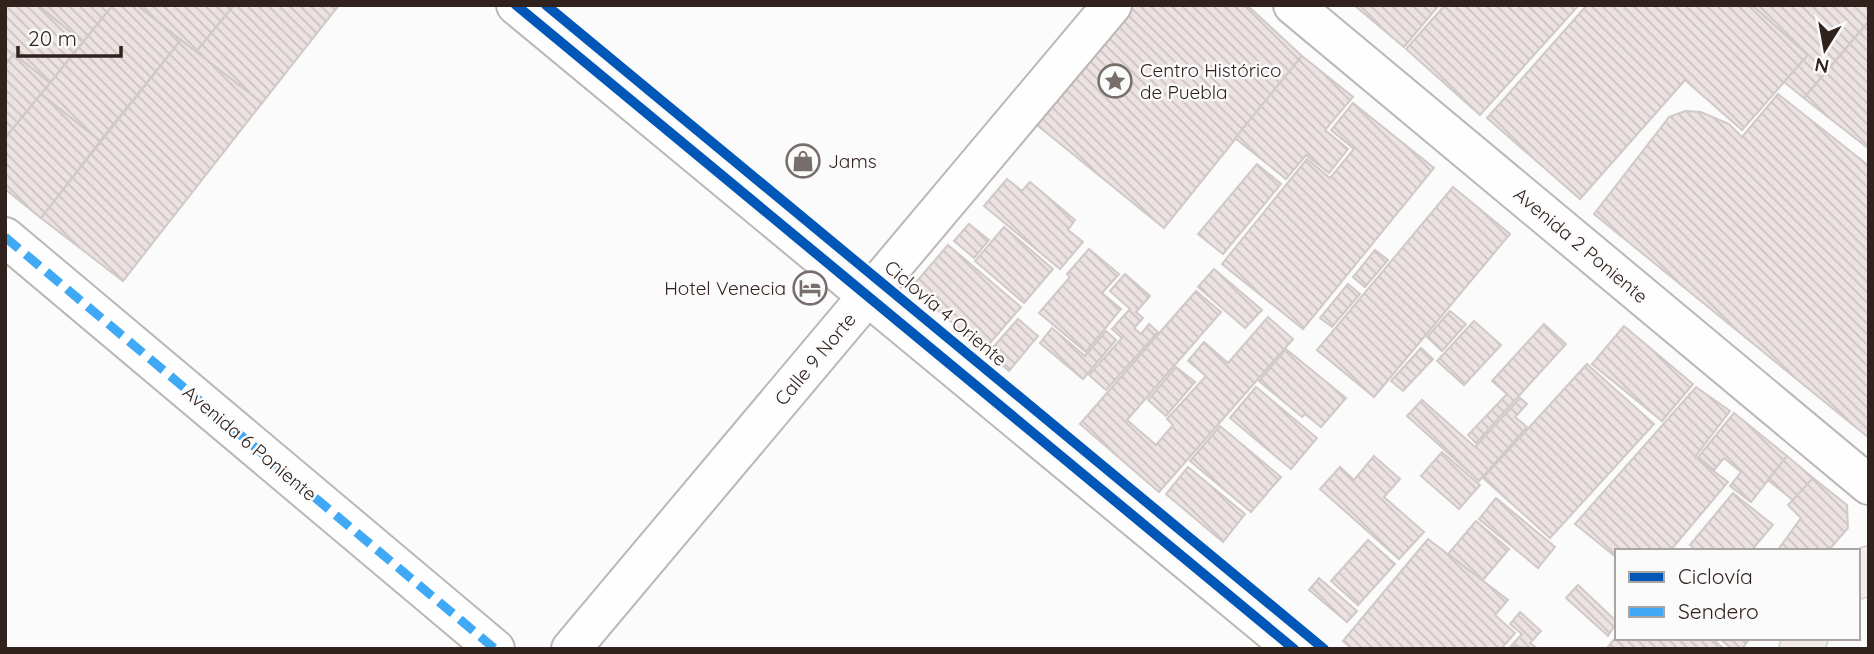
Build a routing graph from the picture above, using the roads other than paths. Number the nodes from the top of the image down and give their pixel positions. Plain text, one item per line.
1 (516, 5) edge
2 (1112, 5) edge
3 (1293, 5) edge
4 (5, 237) edge
5 (868, 296) junction
6 (1869, 485) edge
7 (495, 649) edge
8 (571, 649) edge
9 (1294, 649) edge

1 - 5 street
2 - 5 street, Calle 9 Norte
3 - 6 street, Avenida 2 Poniente
4 - 7 street, Avenida 6 Poniente
5 - 8 street, Calle 9 Norte
5 - 9 street

